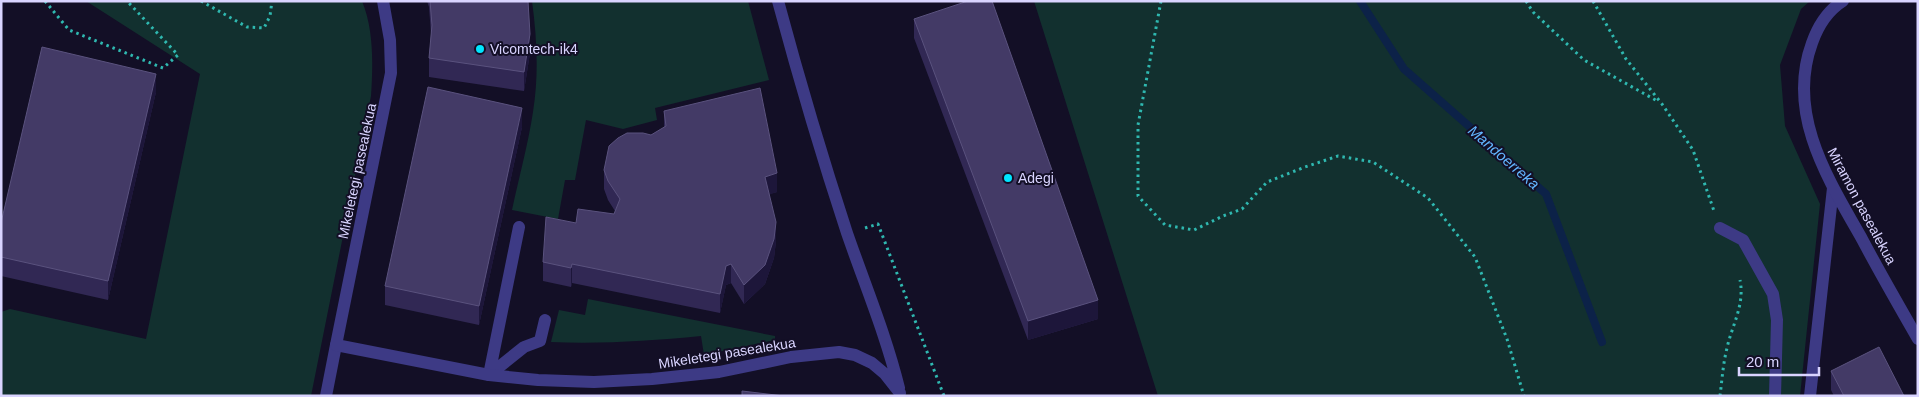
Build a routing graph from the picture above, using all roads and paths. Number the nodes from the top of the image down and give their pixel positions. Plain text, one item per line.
1 (46, 1) edge
2 (127, 1) edge
3 (201, 1) edge
4 (272, 1) edge
5 (383, 1) edge
6 (778, 1) edge
7 (1162, 1) edge
8 (1526, 1) edge
9 (1593, 1) edge
10 (1843, 1) edge
11 (1662, 104) junction
12 (1833, 188) junction
13 (519, 227) dead end
14 (1720, 228) joint
15 (848, 234) junction
16 (1739, 273) dead end
17 (544, 320) dead end
18 (1918, 339) edge
19 (336, 345) junction
20 (489, 375) junction
21 (900, 394) edge
22 (326, 396) edge
23 (944, 396) edge
24 (1524, 396) edge
25 (1720, 396) edge
26 (1775, 396) edge
27 (1810, 396) edge

1 - 2 path
3 - 4 path
5 - 19 street, Mikeletegi pasealekua
6 - 15 street, Mikeletegi pasealekua
7 - 24 path
8 - 11 path
9 - 11 path
10 - 12 street, Miramon pasealekua
11 - 14 path
12 - 18 street, Miramon pasealekua
12 - 27 street
13 - 20 street
14 - 26 street
15 - 21 street, Mikeletegi pasealekua
15 - 23 path
16 - 25 path
17 - 20 street
19 - 20 street, Mikeletegi pasealekua
19 - 22 street, Mikeletegi pasealekua
20 - 21 street, Mikeletegi pasealekua

